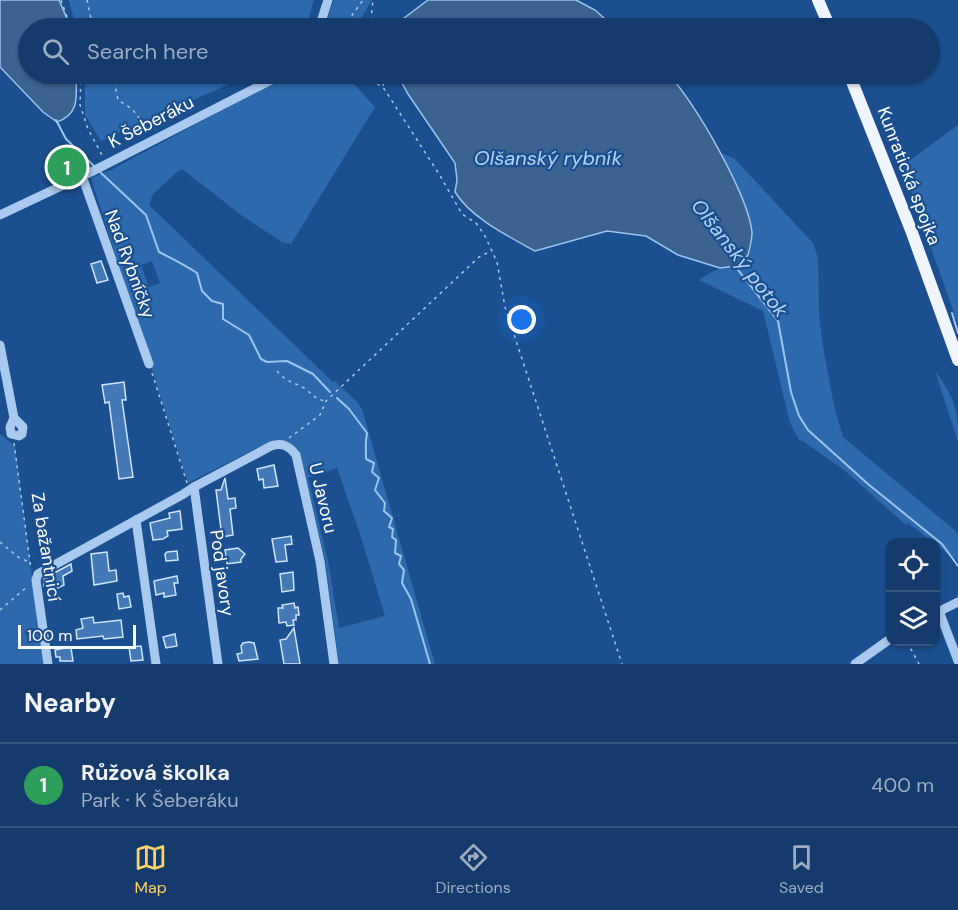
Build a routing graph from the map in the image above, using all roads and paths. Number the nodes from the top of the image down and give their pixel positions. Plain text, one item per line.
1 (61, 0) edge
2 (87, 0) edge
3 (328, 0) edge
4 (363, 0) edge
5 (373, 0) edge
6 (818, 0) edge
7 (67, 18) edge
8 (91, 18) edge
9 (322, 18) edge
10 (350, 18) edge
11 (371, 18) edge
12 (826, 18) edge
13 (81, 84) edge
14 (115, 84) edge
15 (263, 84) edge
16 (377, 84) edge
17 (383, 84) edge
18 (853, 84) edge
19 (383, 87) junction
20 (160, 136) junction
21 (98, 168) junction
22 (81, 176) junction
23 (0, 215) edge
24 (492, 251) junction
25 (0, 345) edge
26 (958, 360) edge
27 (149, 364) joint
28 (277, 371) dead end
29 (326, 401) junction
30 (13, 436) joint
31 (284, 445) junction
32 (186, 492) junction
33 (136, 520) junction
34 (0, 542) edge
35 (30, 562) junction
36 (36, 580) junction
37 (958, 602) edge
38 (0, 610) edge
39 (940, 611) edge
40 (940, 619) edge
41 (886, 642) edge
42 (909, 646) edge
43 (958, 661) edge
44 (48, 664) edge
45 (156, 664) edge
46 (218, 664) edge
47 (334, 664) edge
48 (622, 664) edge
49 (855, 664) edge
50 (919, 664) edge

1 - 7 path
2 - 8 path
3 - 9 street
4 - 10 path
5 - 11 path
6 - 12 main road
13 - 21 path
14 - 20 path
15 - 20 street, K Šeberáku
16 - 19 path
17 - 19 path
18 - 26 main road, Kunratická spojka
19 - 24 path
20 - 21 street, K Šeberáku
21 - 22 street, K Šeberáku
22 - 23 street, K Šeberáku
22 - 27 street, Nad Rybníčky
24 - 29 path
24 - 48 path
25 - 30 street
27 - 32 path
28 - 29 path
29 - 31 path
30 - 35 path, Za bažantnicí
31 - 32 street
31 - 47 street, U Javoru
32 - 33 street
32 - 46 street, Pod javory
33 - 36 street
33 - 45 street
34 - 35 path
35 - 36 path, Za bažantnicí
36 - 38 path
36 - 44 street, Za bažantnicí
37 - 39 street
40 - 43 street
41 - 49 street
42 - 50 path

